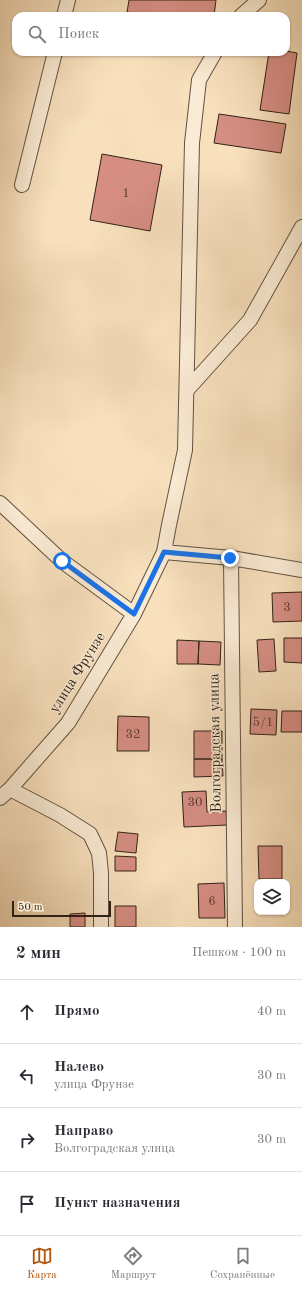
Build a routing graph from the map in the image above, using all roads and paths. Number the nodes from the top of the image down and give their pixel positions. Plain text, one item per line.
1 (68, 0) edge
2 (259, 0) edge
3 (65, 12) edge
4 (246, 12) edge
5 (54, 56) edge
6 (213, 56) edge
7 (22, 185) dead end
8 (302, 227) edge
9 (187, 390) junction
10 (0, 504) edge
11 (164, 552) junction
12 (230, 558) junction
13 (302, 570) edge
14 (134, 614) junction
15 (5, 794) edge
16 (101, 927) edge
17 (235, 927) edge

1 - 3 street
2 - 4 street
5 - 7 street
6 - 9 street, улица Фрунзе
8 - 9 street
9 - 11 street, улица Фрунзе
10 - 14 street
11 - 12 street
11 - 14 street, улица Фрунзе
12 - 13 street
12 - 17 street, Волгоградская улица
14 - 15 street, улица Фрунзе
15 - 16 street

